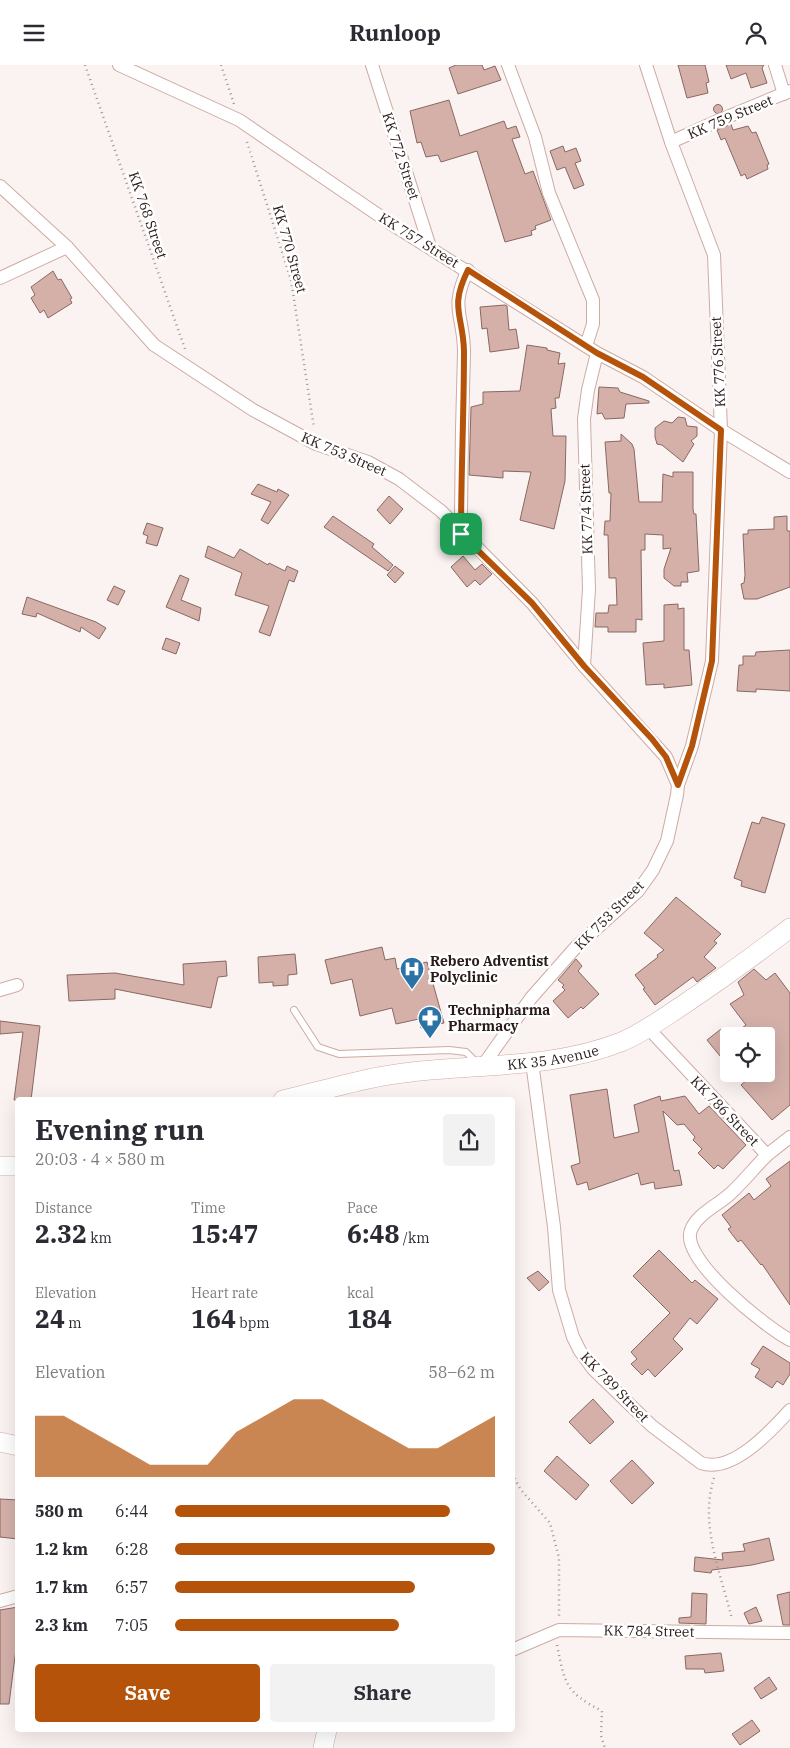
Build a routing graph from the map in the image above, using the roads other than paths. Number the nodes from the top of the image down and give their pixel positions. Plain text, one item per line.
1 (119, 65) edge
2 (372, 65) edge
3 (508, 65) edge
4 (646, 65) edge
5 (775, 65) edge
6 (787, 93) edge
7 (671, 143) junction
8 (0, 186) edge
9 (67, 247) junction
10 (430, 247) junction
11 (468, 270) junction
12 (0, 278) edge
13 (586, 346) junction
14 (597, 353) junction
15 (721, 430) junction
16 (790, 472) edge
17 (461, 534) junction
18 (584, 666) junction
19 (678, 785) junction
20 (790, 928) edge
21 (17, 985) dead end
22 (0, 990) edge
23 (294, 1010) dead end
24 (648, 1028) junction
25 (532, 1062) junction
26 (481, 1068) junction
27 (295, 1097) edge
28 (790, 1137) edge
29 (767, 1155) junction
30 (0, 1166) edge
31 (15, 1166) edge
32 (790, 1340) edge
33 (790, 1410) edge
34 (0, 1442) edge
35 (15, 1445) edge
36 (15, 1597) edge
37 (0, 1601) edge
38 (790, 1633) edge
39 (515, 1649) edge
40 (327, 1732) edge
41 (323, 1748) edge

1 - 10 street, KK 757 Street
2 - 10 street, KK 772 Street
3 - 13 street
4 - 7 street, KK 776 Street
5 - 6 street
6 - 7 street, KK 759 Street
7 - 15 street, KK 776 Street
8 - 9 street, KK 753 Street
9 - 12 street
9 - 17 street, KK 753 Street
10 - 11 street, KK 757 Street
11 - 13 street, KK 757 Street
11 - 17 street
13 - 14 street, KK 757 Street
14 - 15 street, KK 757 Street
14 - 18 street, KK 774 Street
15 - 16 street, KK 757 Street
15 - 19 street, KK 776 Street
17 - 18 street, KK 753 Street
18 - 19 street, KK 753 Street
19 - 26 street, KK 753 Street
20 - 24 main road, KK 35 Avenue
21 - 22 street
23 - 26 lane
24 - 25 main road, KK 35 Avenue
24 - 29 street, KK 786 Street
25 - 26 main road, KK 35 Avenue
25 - 33 street, KK 789 Street
26 - 27 main road, KK 35 Avenue
28 - 29 street
29 - 32 street, KK 786 Street
30 - 31 main road
34 - 35 main road
36 - 37 street
38 - 39 street, KK 784 Street
40 - 41 main road

